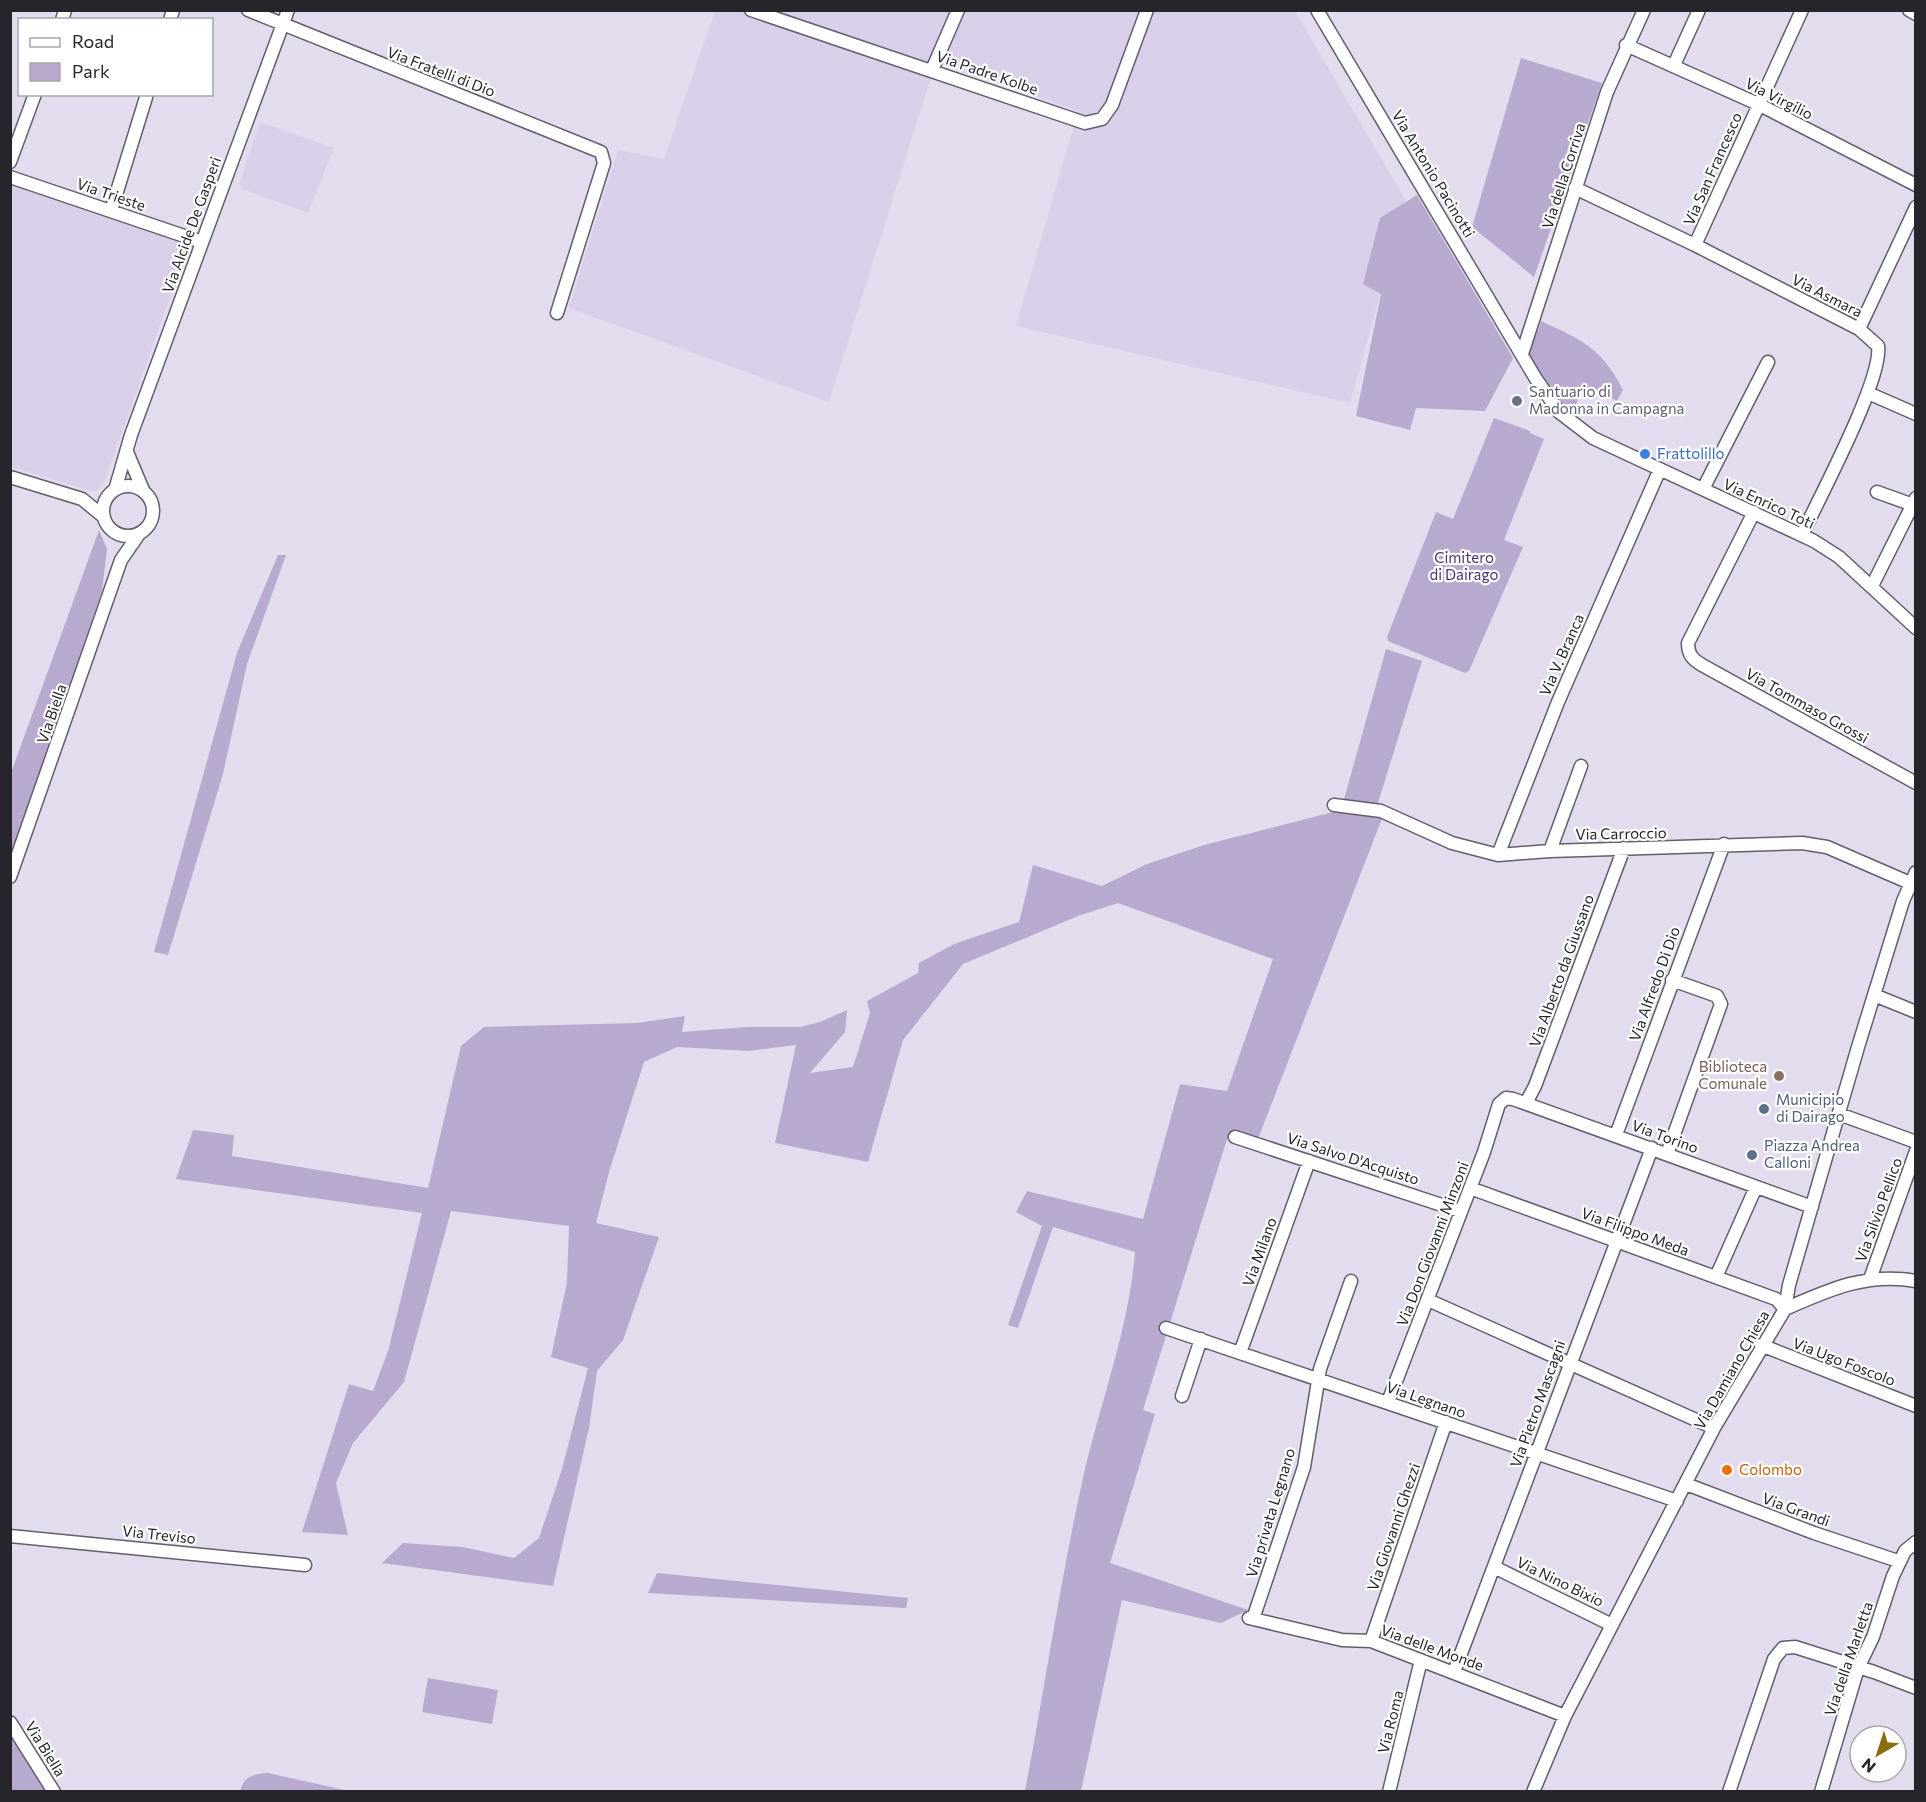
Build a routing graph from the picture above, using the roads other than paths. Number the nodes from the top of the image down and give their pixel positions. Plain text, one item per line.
1 (248, 10) edge
2 (288, 10) edge
3 (751, 10) edge
4 (958, 10) edge
5 (1147, 10) edge
6 (1317, 10) edge
7 (1644, 10) edge
8 (1699, 10) edge
9 (1802, 10) edge
10 (1908, 10) edge
11 (1916, 14) edge
12 (282, 25) junction
13 (1626, 45) junction
14 (1674, 65) junction
15 (932, 70) junction
16 (34, 96) edge
17 (146, 96) edge
18 (1758, 104) junction
19 (10, 162) edge
20 (10, 177) edge
21 (1916, 185) edge
22 (1575, 188) junction
23 (1916, 207) edge
24 (111, 211) junction
25 (202, 242) junction
26 (1695, 245) junction
27 (557, 313) dead end
28 (1859, 329) junction
29 (1522, 354) junction
30 (1768, 362) dead end
31 (1868, 393) junction
32 (1916, 414) edge
33 (127, 452) junction
34 (1660, 469) junction
35 (10, 477) edge
36 (1703, 489) junction
37 (143, 490) junction
38 (1877, 492) dead end
39 (111, 493) junction
40 (82, 500) junction
41 (1914, 503) edge
42 (1754, 512) junction
43 (104, 517) junction
44 (116, 532) junction
45 (139, 534) junction
46 (1802, 535) junction
47 (121, 560) junction
48 (1872, 586) junction
49 (1916, 628) edge
50 (1581, 766) dead end
51 (1916, 783) edge
52 (1334, 805) dead end
53 (1724, 844) junction
54 (1624, 848) junction
55 (1550, 851) junction
56 (1498, 855) junction
57 (10, 877) edge
58 (1913, 877) edge
59 (1672, 980) junction
60 (1874, 995) junction
61 (1916, 1012) edge
62 (1506, 1098) joint
63 (1526, 1103) junction
64 (1839, 1114) junction
65 (1616, 1135) junction
66 (1235, 1137) dead end
67 (1916, 1142) edge
68 (1652, 1148) junction
69 (1916, 1151) edge
70 (1667, 1154) junction
71 (1309, 1161) junction
72 (1756, 1186) junction
73 (1470, 1188) junction
74 (1812, 1207) junction
75 (1460, 1211) junction
76 (1617, 1242) junction
77 (1716, 1277) junction
78 (1870, 1279) junction
79 (1351, 1281) dead end
80 (1916, 1281) edge
81 (1428, 1300) junction
82 (1785, 1310) junction
83 (1166, 1328) dead end
84 (1201, 1340) junction
85 (1761, 1345) junction
86 (1240, 1353) junction
87 (1568, 1364) junction
88 (1319, 1379) junction
89 (1182, 1396) dead end
90 (1388, 1402) junction
91 (1916, 1406) edge
92 (1446, 1422) junction
93 (1714, 1428) junction
94 (1536, 1452) junction
95 (1686, 1484) junction
96 (1677, 1500) junction
97 (10, 1536) edge
98 (1916, 1542) edge
99 (1898, 1561) junction
100 (305, 1565) dead end
101 (1494, 1567) junction
102 (1251, 1618) joint
103 (1612, 1625) junction
104 (1371, 1641) junction
105 (1422, 1660) junction
106 (1858, 1668) junction
107 (1454, 1672) junction
108 (1916, 1688) edge
109 (1565, 1716) junction
110 (10, 1722) edge
111 (54, 1791) edge
112 (1389, 1791) edge
113 (1533, 1791) edge
114 (1729, 1791) edge
115 (1821, 1791) edge

1 - 12 street, Via Fratelli di Dio
2 - 12 street, Via Alcide De Gasperi
3 - 15 street, Via Padre Kolbe
4 - 15 street
5 - 15 street, Via Padre Kolbe
6 - 29 street, Via Antonio Pacinotti
7 - 13 street, Via della Corriva
8 - 14 street
9 - 18 street, Via San Francesco
10 - 11 street
12 - 25 street, Via Alcide De Gasperi
12 - 27 street, Via Fratelli di Dio
13 - 14 street, Via Virgilio
13 - 22 street, Via della Corriva
14 - 18 street, Via Virgilio
16 - 19 street
17 - 24 street
18 - 21 street, Via Virgilio
18 - 26 street, Via San Francesco
20 - 24 street, Via Trieste
22 - 26 street, Via Asmara
22 - 29 street, Via della Corriva
23 - 28 street
24 - 25 street, Via Trieste
25 - 33 street, Via Alcide De Gasperi
26 - 28 street, Via Asmara
28 - 31 street, Via Asmara
29 - 34 street, Via Enrico Toti
30 - 36 street
31 - 32 street
31 - 46 street, Via Asmara
33 - 37 street
33 - 39 street, Via Alcide De Gasperi
34 - 36 street, Via Enrico Toti
34 - 56 street, Via V. Branca
35 - 40 street
36 - 42 street, Via Enrico Toti
37 - 39 street
37 - 45 street
38 - 41 street
39 - 40 street
39 - 43 street
40 - 43 street
41 - 48 street
42 - 46 street, Via Enrico Toti
42 - 51 street, Via Tommaso Grossi
43 - 44 street
44 - 45 street
44 - 47 street, Via Biella
45 - 47 street, Via Biella
46 - 48 street, Via Enrico Toti
47 - 57 street, Via Biella
48 - 49 street, Via Enrico Toti
50 - 55 street
52 - 56 street, Via Carroccio
53 - 54 street, Via Carroccio
53 - 58 street, Via Carroccio
53 - 59 street, Via Alfredo Di Dio
54 - 55 street, Via Carroccio
54 - 63 street, Via Alberto da Giussano
55 - 56 street, Via Carroccio
58 - 60 street, Via Damiano Chiesa
59 - 65 street, Via Alfredo Di Dio
59 - 70 street
60 - 61 street
60 - 64 street, Via Damiano Chiesa
62 - 63 street, Via Torino
62 - 73 street, Via Don Giovanni Minzoni
63 - 65 street, Via Torino
64 - 67 street
64 - 74 street, Via Damiano Chiesa
65 - 68 street, Via Torino
66 - 71 street, Via Salvo D'Acquisto
68 - 70 street, Via Torino
68 - 76 street, Via Pietro Mascagni
69 - 78 street, Via Silvio Pellico
70 - 72 street, Via Torino
71 - 75 street, Via Salvo D'Acquisto
71 - 86 street, Via Milano
72 - 74 street, Via Torino
72 - 77 street
73 - 75 street, Via Don Giovanni Minzoni
73 - 76 street, Via Filippo Meda
74 - 82 street, Via Damiano Chiesa
75 - 81 street, Via Don Giovanni Minzoni
76 - 77 street, Via Filippo Meda
76 - 87 street, Via Pietro Mascagni
77 - 82 street, Via Filippo Meda
78 - 80 street
78 - 82 street
79 - 88 street, Via privata Legnano
81 - 87 street
81 - 90 street, Via Don Giovanni Minzoni
82 - 85 street, Via Damiano Chiesa
83 - 84 street, Via Legnano
84 - 86 street, Via Legnano
84 - 89 street
85 - 91 street, Via Ugo Foscolo
85 - 93 street, Via Damiano Chiesa
86 - 88 street, Via Legnano
87 - 93 street
87 - 94 street, Via Pietro Mascagni
88 - 90 street, Via Legnano
88 - 102 street, Via privata Legnano
90 - 92 street, Via Legnano
92 - 94 street, Via Legnano
92 - 104 street, Via Giovanni Ghezzi
93 - 95 street, Via Damiano Chiesa
94 - 96 street, Via Legnano
94 - 101 street, Via Pietro Mascagni
95 - 96 street, Via Damiano Chiesa
95 - 99 street, Via Grandi
96 - 103 street, Via Damiano Chiesa
97 - 100 street, Via Treviso
98 - 99 street, Via della Marletta
99 - 106 street, Via della Marletta
101 - 103 street, Via Nino Bixio
101 - 107 street, Via Pietro Mascagni
102 - 104 street, Via delle Monde
103 - 109 street, Via Damiano Chiesa
104 - 105 street, Via delle Monde
105 - 107 street, Via delle Monde
105 - 112 street, Via Roma
106 - 108 street
106 - 114 street
106 - 115 street, Via della Marletta
107 - 109 street, Via delle Monde
109 - 113 street, Via Damiano Chiesa
110 - 111 street, Via Biella

